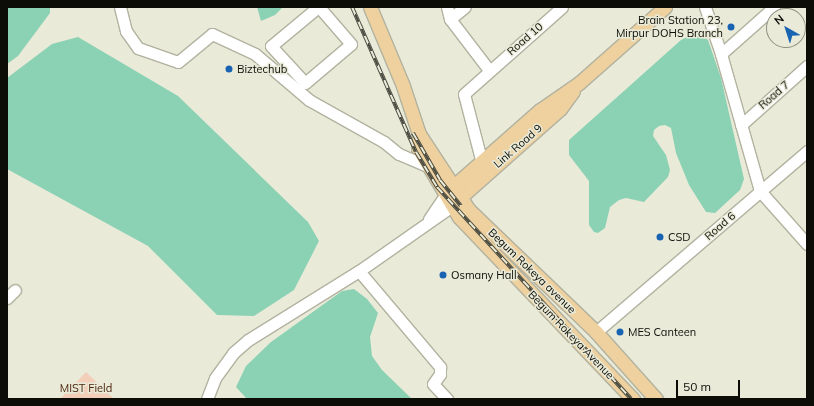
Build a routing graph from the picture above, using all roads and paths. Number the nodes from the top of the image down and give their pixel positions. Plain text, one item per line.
1 (120, 7) edge
2 (318, 7) edge
3 (370, 7) edge
4 (447, 7) edge
5 (465, 7) edge
6 (562, 7) edge
7 (665, 7) edge
8 (705, 7) edge
9 (774, 7) edge
10 (450, 19) junction
11 (721, 54) junction
12 (288, 66) junction
13 (807, 66) edge
14 (489, 70) junction
15 (279, 75) junction
16 (579, 83) junction
17 (741, 124) junction
18 (419, 134) junction
19 (807, 151) edge
20 (482, 163) junction
21 (428, 166) junction
22 (760, 191) junction
23 (452, 196) junction
24 (807, 244) edge
25 (359, 271) junction
26 (596, 332) junction
27 (207, 399) edge
28 (447, 399) edge
29 (632, 399) edge
30 (656, 399) edge

1 - 15 street
2 - 12 street
2 - 12 street
3 - 18 main road
4 - 10 street
5 - 10 street
6 - 14 street, Road 10
7 - 16 main road, Link Road 9
8 - 11 street
9 - 11 street
10 - 14 street
11 - 17 street
12 - 15 street
13 - 17 street, Road 7
14 - 20 street, Road 10
15 - 21 street
16 - 20 main road, Link Road 9
16 - 23 main road, Link Road 9
17 - 22 street
18 - 21 main road, Begum Rokeya Avenue
18 - 23 main road, Begum Rokeya avenue
19 - 22 street, Road 6
20 - 23 main road, Link Road 9
21 - 23 main road, Begum Rokeya Avenue
22 - 24 street
22 - 26 street, Road 6
23 - 25 street
23 - 26 main road, Begum Rokeya avenue
23 - 29 main road, Begum Rokeya Avenue
25 - 27 street
25 - 28 street
26 - 30 main road, Begum Rokeya avenue

